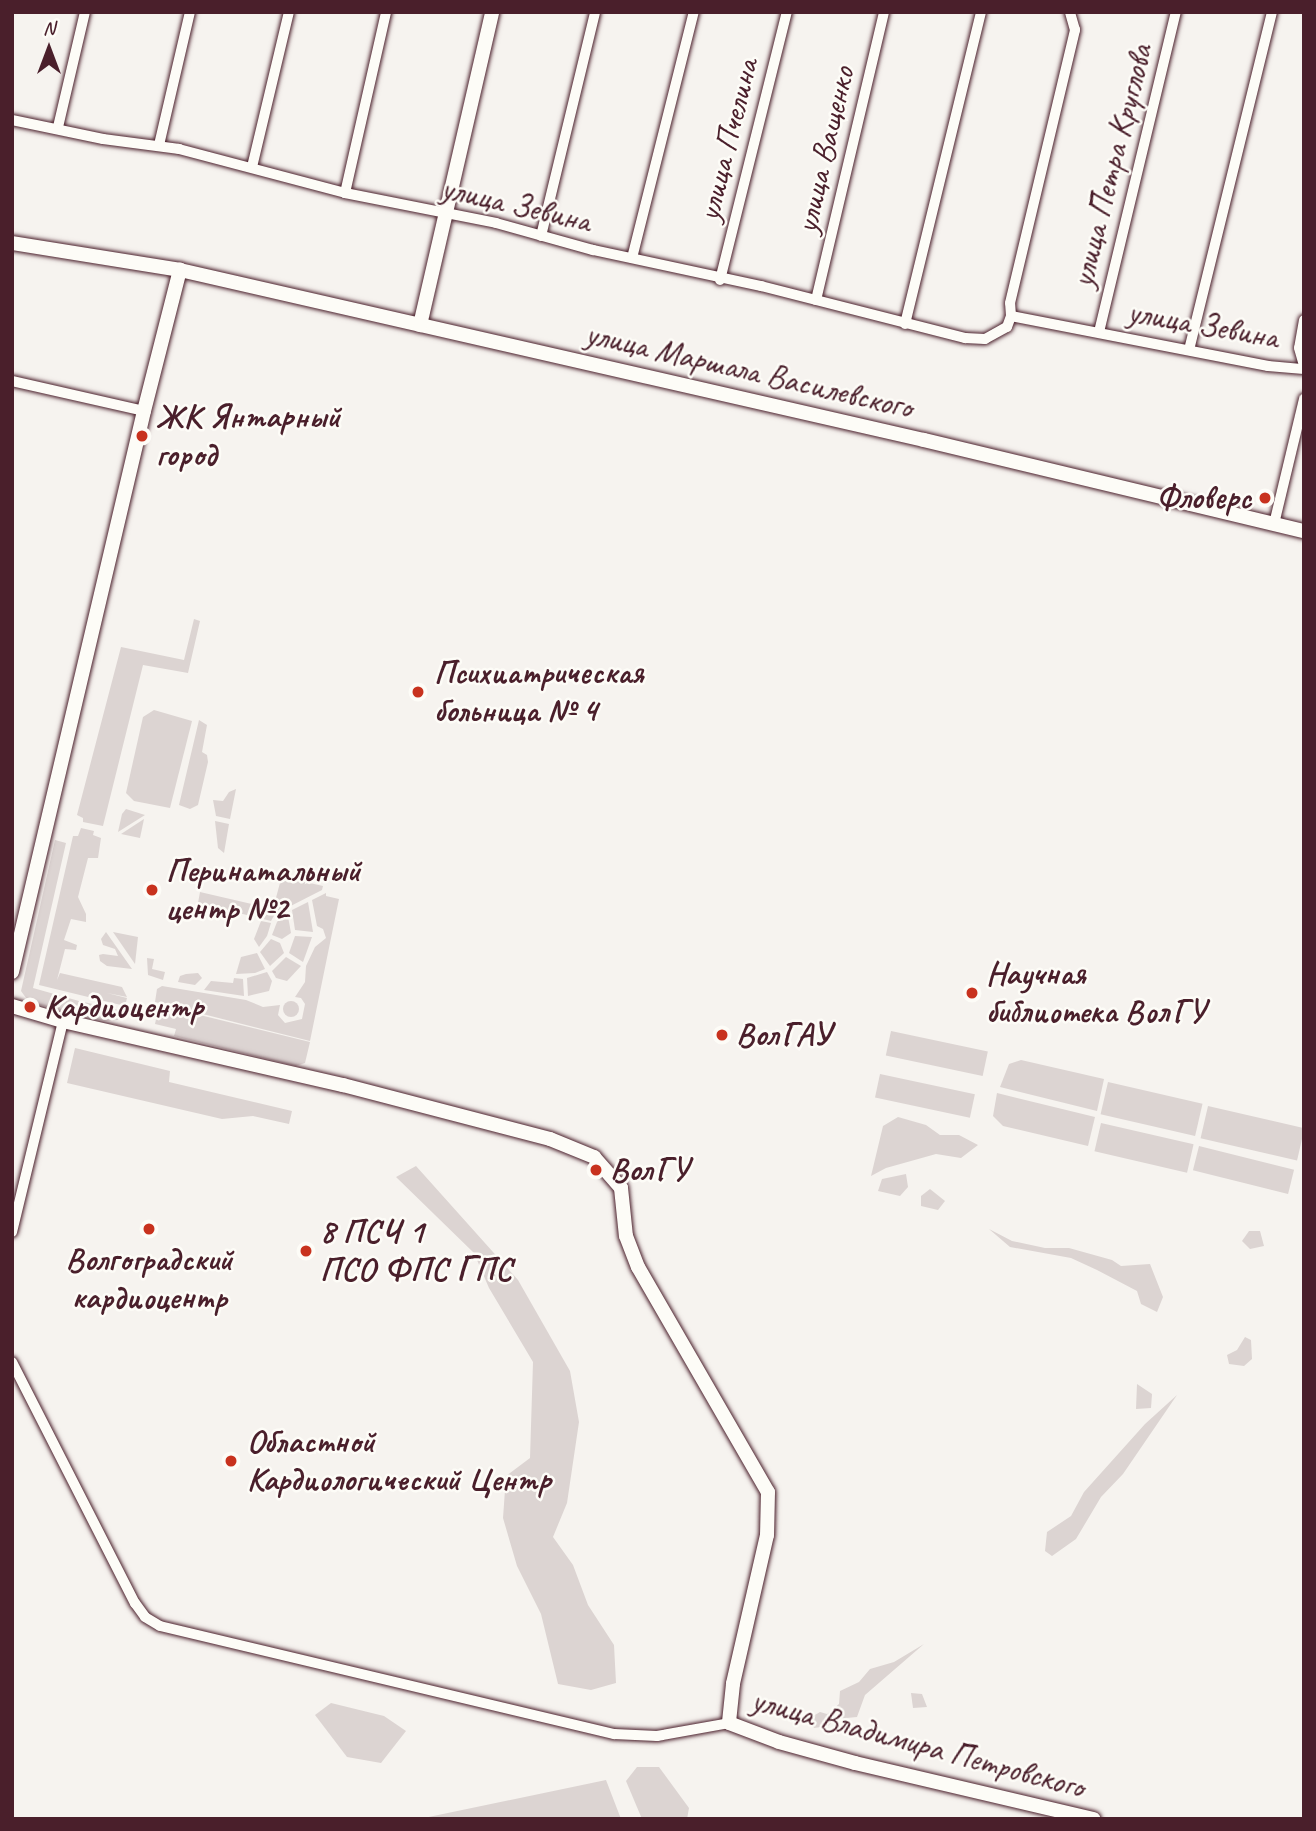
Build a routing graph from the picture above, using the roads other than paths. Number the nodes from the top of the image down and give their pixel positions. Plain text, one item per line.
1 (85, 12) edge
2 (190, 12) edge
3 (289, 12) edge
4 (386, 12) edge
5 (492, 12) edge
6 (595, 12) edge
7 (694, 12) edge
8 (787, 12) edge
9 (884, 12) edge
10 (981, 12) edge
11 (1070, 12) edge
12 (1176, 12) edge
13 (1272, 12) edge
14 (12, 120) edge
15 (58, 127) junction
16 (159, 145) junction
17 (252, 167) junction
18 (345, 193) junction
19 (445, 213) junction
20 (541, 236) junction
21 (12, 243) edge
22 (632, 258) junction
23 (180, 270) junction
24 (720, 280) junction
25 (816, 300) junction
26 (1011, 316) junction
27 (1304, 320) edge
28 (420, 324) junction
29 (905, 324) junction
30 (1099, 332) junction
31 (1189, 350) junction
32 (1304, 367) edge
33 (12, 382) edge
34 (1304, 399) edge
35 (144, 411) junction
36 (1274, 524) junction
37 (1304, 531) edge
38 (12, 972) edge
39 (12, 1006) edge
40 (63, 1021) junction
41 (12, 1231) edge
42 (12, 1362) edge
43 (729, 1723) junction
44 (1094, 1819) edge

1 - 15 street
2 - 16 street
3 - 17 street
4 - 18 street
5 - 19 street
6 - 20 street
7 - 22 street
8 - 24 street, улица Пчелина
9 - 25 street, улица Ващенко
10 - 29 street
11 - 26 street
12 - 30 street, улица Петра Круглова
13 - 31 street
14 - 15 street, улица Зевина
15 - 16 street, улица Зевина
16 - 17 street, улица Зевина
17 - 18 street, улица Зевина
18 - 19 street, улица Зевина
19 - 20 street, улица Зевина
19 - 28 street
20 - 22 street, улица Зевина
21 - 23 street, улица Маршала Василевского
22 - 24 street, улица Зевина
23 - 28 street, улица Маршала Василевского
23 - 35 street
24 - 25 street, улица Зевина
25 - 29 street, улица Зевина
26 - 29 street, улица Зевина
26 - 30 street, улица Зевина
27 - 32 street
28 - 36 street, улица Маршала Василевского
30 - 31 street, улица Зевина
31 - 32 street, улица Зевина
33 - 35 street
34 - 36 street
35 - 38 street
36 - 37 street, улица Маршала Василевского
39 - 40 street
40 - 41 street
40 - 43 street
42 - 43 street
43 - 44 street, улица Владимира Петровского

